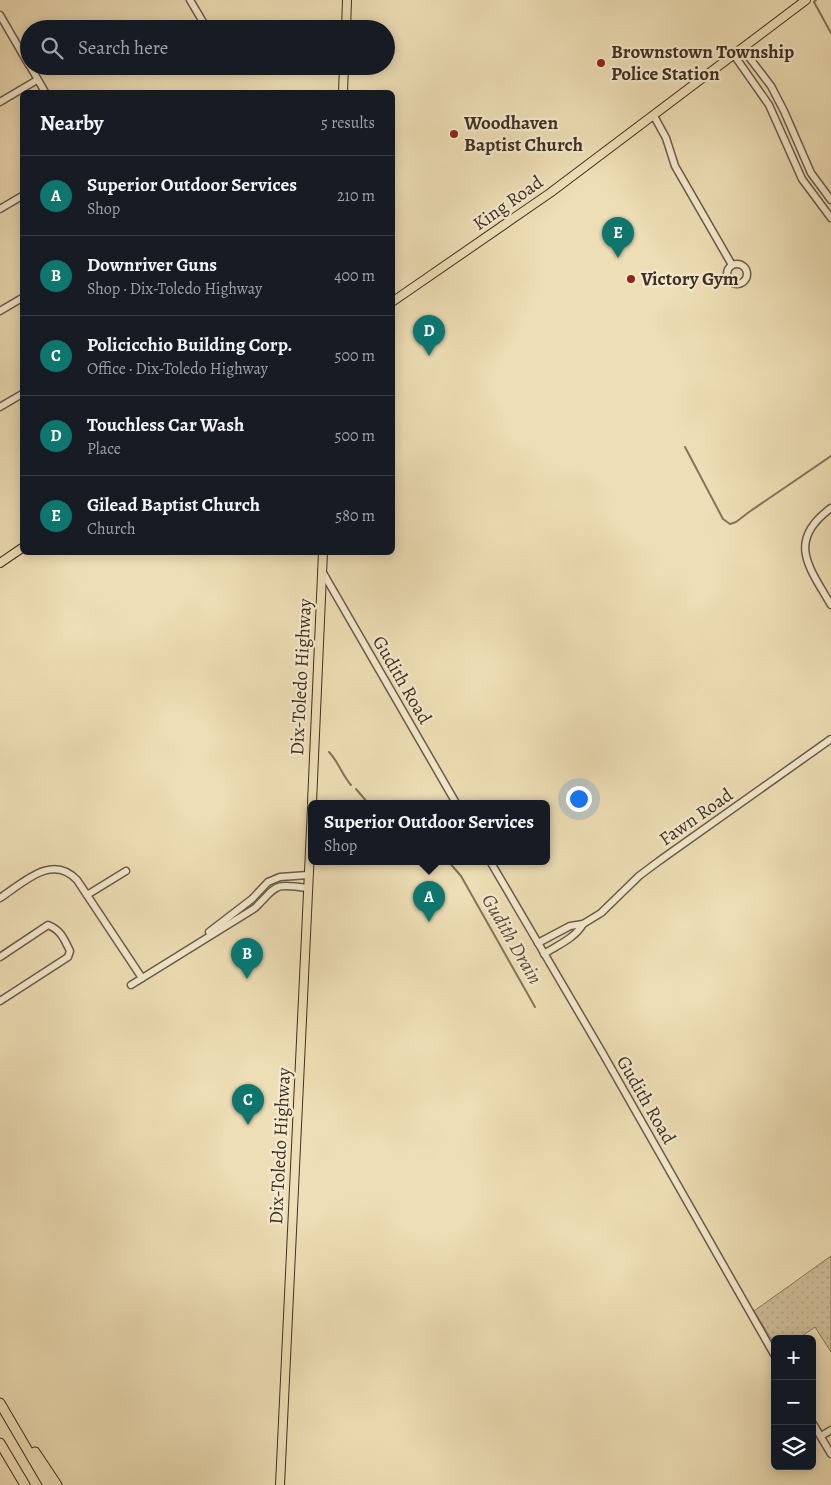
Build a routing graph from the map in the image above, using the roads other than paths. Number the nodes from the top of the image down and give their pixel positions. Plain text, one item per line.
1 (191, 0) edge
2 (347, 0) edge
3 (806, 0) edge
4 (0, 15) edge
5 (202, 20) edge
6 (346, 20) edge
7 (742, 48) junction
8 (20, 49) edge
9 (734, 55) junction
10 (34, 75) edge
11 (344, 75) edge
12 (37, 80) junction
13 (20, 90) edge
14 (20, 90) edge
15 (44, 90) edge
16 (343, 90) edge
17 (779, 101) junction
18 (0, 102) edge
19 (769, 105) junction
20 (654, 116) junction
21 (802, 153) junction
22 (792, 157) junction
23 (20, 197) edge
24 (831, 200) edge
25 (822, 206) junction
26 (0, 210) edge
27 (831, 218) edge
28 (732, 265) dead end
29 (20, 299) edge
30 (395, 300) edge
31 (0, 311) edge
32 (20, 395) edge
33 (0, 408) edge
34 (831, 508) edge
35 (20, 549) edge
36 (323, 555) edge
37 (0, 563) edge
38 (322, 572) junction
39 (831, 605) edge
40 (831, 739) edge
41 (312, 800) edge
42 (454, 800) edge
43 (309, 865) edge
44 (492, 865) edge
45 (126, 871) dead end
46 (308, 875) junction
47 (308, 888) junction
48 (87, 895) junction
49 (0, 898) edge
50 (252, 899) junction
51 (257, 905) junction
52 (231, 914) junction
53 (236, 920) junction
54 (583, 924) junction
55 (196, 943) junction
56 (538, 943) junction
57 (544, 954) junction
58 (0, 957) edge
59 (142, 978) junction
60 (131, 985) dead end
61 (0, 1001) edge
62 (771, 1349) edge
63 (0, 1403) edge
64 (11, 1420) junction
65 (814, 1425) edge
66 (831, 1430) edge
67 (820, 1436) junction
68 (1, 1445) edge
69 (831, 1454) edge
70 (18, 1485) edge
71 (25, 1485) edge
72 (48, 1485) edge
73 (57, 1485) edge
74 (280, 1485) edge

1 - 5 street
2 - 6 main road
3 - 7 main road, King Road
4 - 8 street
7 - 9 main road, King Road
7 - 17 street
9 - 19 street
9 - 20 main road, King Road
10 - 12 street
11 - 16 main road
12 - 14 street
12 - 15 street
13 - 18 street
17 - 19 street
17 - 21 street
19 - 22 street
20 - 28 street
20 - 30 main road, King Road
21 - 22 street
21 - 24 street
22 - 25 street
23 - 26 street
24 - 25 street
25 - 27 street
29 - 31 street
32 - 33 street
34 - 39 street
35 - 37 main road
36 - 38 main road, Dix-Toledo Highway
38 - 41 main road, Dix-Toledo Highway
38 - 42 street, Gudith Road
40 - 54 street, Fawn Road
43 - 46 main road, Dix-Toledo Highway
44 - 56 street, Gudith Road
45 - 48 street
46 - 47 main road, Dix-Toledo Highway
46 - 50 street
47 - 51 street
47 - 74 main road, Dix-Toledo Highway
48 - 49 street
48 - 59 street
50 - 51 street
50 - 52 street
51 - 53 street
52 - 53 street
52 - 55 street
53 - 55 street
54 - 56 street, Fawn Road
54 - 57 street, Fawn Road
55 - 59 street
56 - 57 street, Gudith Road
57 - 62 street, Gudith Road
58 - 61 street
59 - 60 street
63 - 64 highway
64 - 72 highway
64 - 73 highway
65 - 67 street
66 - 67 street
67 - 69 street
68 - 70 highway
68 - 71 highway

